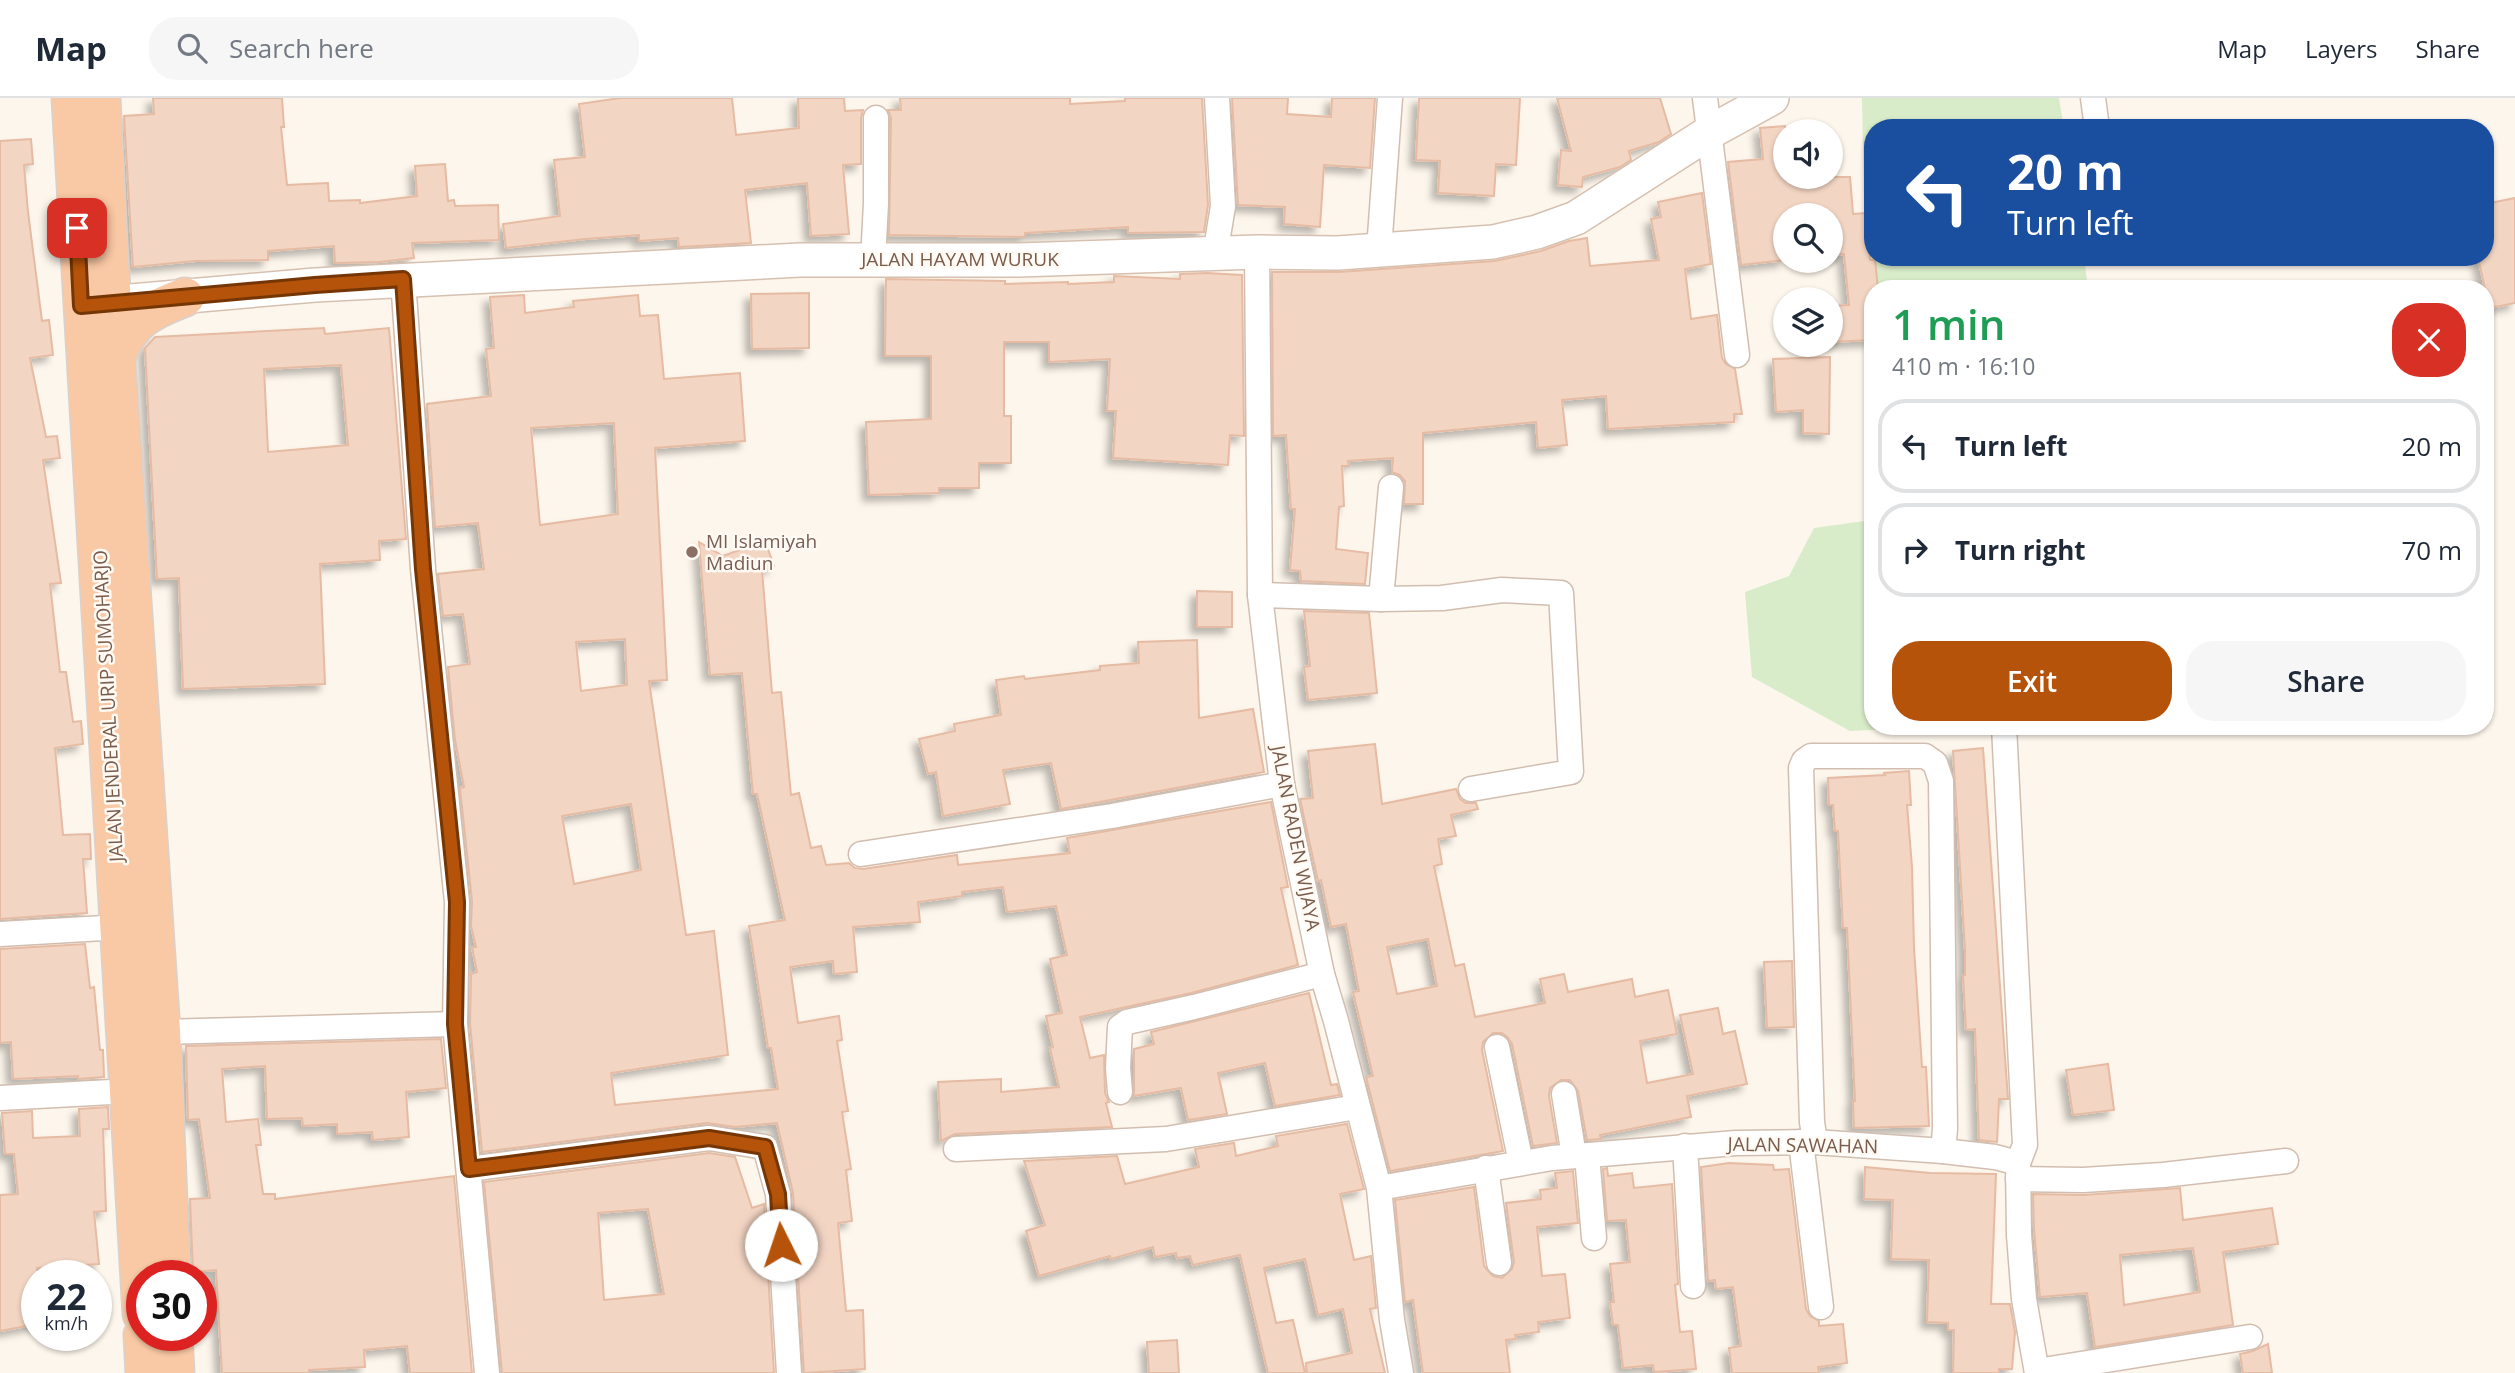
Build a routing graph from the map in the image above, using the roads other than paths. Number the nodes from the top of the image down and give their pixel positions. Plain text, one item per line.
1 (71, 98) edge
2 (101, 98) edge
3 (1217, 98) edge
4 (1390, 98) edge
5 (1705, 98) edge
6 (1772, 98) edge
7 (2093, 98) edge
8 (876, 118) dead end
9 (2096, 119) edge
10 (1710, 132) junction
11 (1379, 250) junction
12 (1257, 252) junction
13 (1215, 255) junction
14 (873, 260) junction
15 (403, 279) junction
16 (185, 297) junction
17 (97, 304) junction
18 (1737, 355) dead end
19 (116, 357) junction
20 (1391, 487) dead end
21 (1260, 594) junction
22 (1381, 599) junction
23 (2004, 735) edge
24 (1282, 785) junction
25 (1471, 789) dead end
26 (861, 854) dead end
27 (121, 926) junction
28 (0, 934) edge
29 (1322, 974) junction
30 (455, 1024) junction
31 (161, 1032) junction
32 (1497, 1047) dead end
33 (130, 1091) junction
34 (1120, 1092) dead end
35 (1564, 1094) dead end
36 (0, 1098) edge
37 (1357, 1107) junction
38 (1808, 1142) junction
39 (1685, 1146) junction
40 (956, 1149) dead end
41 (1944, 1151) junction
42 (1581, 1156) junction
43 (2286, 1161) dead end
44 (1521, 1163) junction
45 (1486, 1168) junction
46 (469, 1169) junction
47 (2018, 1171) junction
48 (1379, 1188) junction
49 (1594, 1238) dead end
50 (139, 1260) edge
51 (170, 1260) edge
52 (1499, 1263) dead end
53 (1693, 1286) dead end
54 (1821, 1307) dead end
55 (2249, 1337) dead end
56 (144, 1351) edge
57 (174, 1351) edge
58 (2037, 1372) edge
59 (145, 1373) edge
60 (175, 1373) edge
61 (487, 1373) edge
62 (789, 1373) edge
63 (1401, 1373) edge

1 - 17 highway, JALAN JENDERAL URIP SUMOHARJO
2 - 17 highway, JALAN JENDERAL URIP SUMOHARJO
3 - 13 street
4 - 11 street
5 - 10 street
6 - 10 main road, JALAN HAYAM WURUK
7 - 9 street
8 - 14 street
10 - 11 main road, JALAN HAYAM WURUK
10 - 18 street
11 - 12 main road, JALAN HAYAM WURUK
12 - 13 main road, JALAN HAYAM WURUK
12 - 21 street, JALAN RADEN WIJAYA
13 - 14 main road, JALAN HAYAM WURUK
14 - 15 main road, JALAN HAYAM WURUK
15 - 16 main road, JALAN HAYAM WURUK
15 - 30 street
16 - 17 main road, JALAN HAYAM WURUK
16 - 19 highway
17 - 19 highway, JALAN JENDERAL URIP SUMOHARJO
17 - 27 highway, JALAN JENDERAL URIP SUMOHARJO
19 - 31 highway, JALAN JENDERAL URIP SUMOHARJO
20 - 22 street
21 - 22 street
21 - 24 street, JALAN RADEN WIJAYA
22 - 25 street
23 - 47 street
24 - 26 street
24 - 29 street, JALAN RADEN WIJAYA
27 - 28 street
27 - 33 highway, JALAN JENDERAL URIP SUMOHARJO
29 - 34 street
29 - 37 street, JALAN RADEN WIJAYA
30 - 31 street
30 - 46 street
31 - 51 highway, JALAN JENDERAL URIP SUMOHARJO
32 - 44 street
33 - 36 street
33 - 50 highway, JALAN JENDERAL URIP SUMOHARJO
35 - 42 street
37 - 40 street
37 - 48 street, JALAN RADEN WIJAYA
38 - 39 street, JALAN SAWAHAN
38 - 41 street, JALAN SAWAHAN
38 - 41 street
38 - 54 street
39 - 42 street, JALAN SAWAHAN
39 - 53 street
41 - 47 street, JALAN SAWAHAN
42 - 44 street, JALAN SAWAHAN
42 - 49 street
43 - 47 street, JALAN SAWAHAN
44 - 45 street, JALAN SAWAHAN
45 - 48 street, JALAN SAWAHAN
45 - 52 street
46 - 61 street
46 - 62 street
47 - 58 street
48 - 63 street, JALAN RADEN WIJAYA
55 - 58 street
56 - 59 highway
57 - 60 highway

